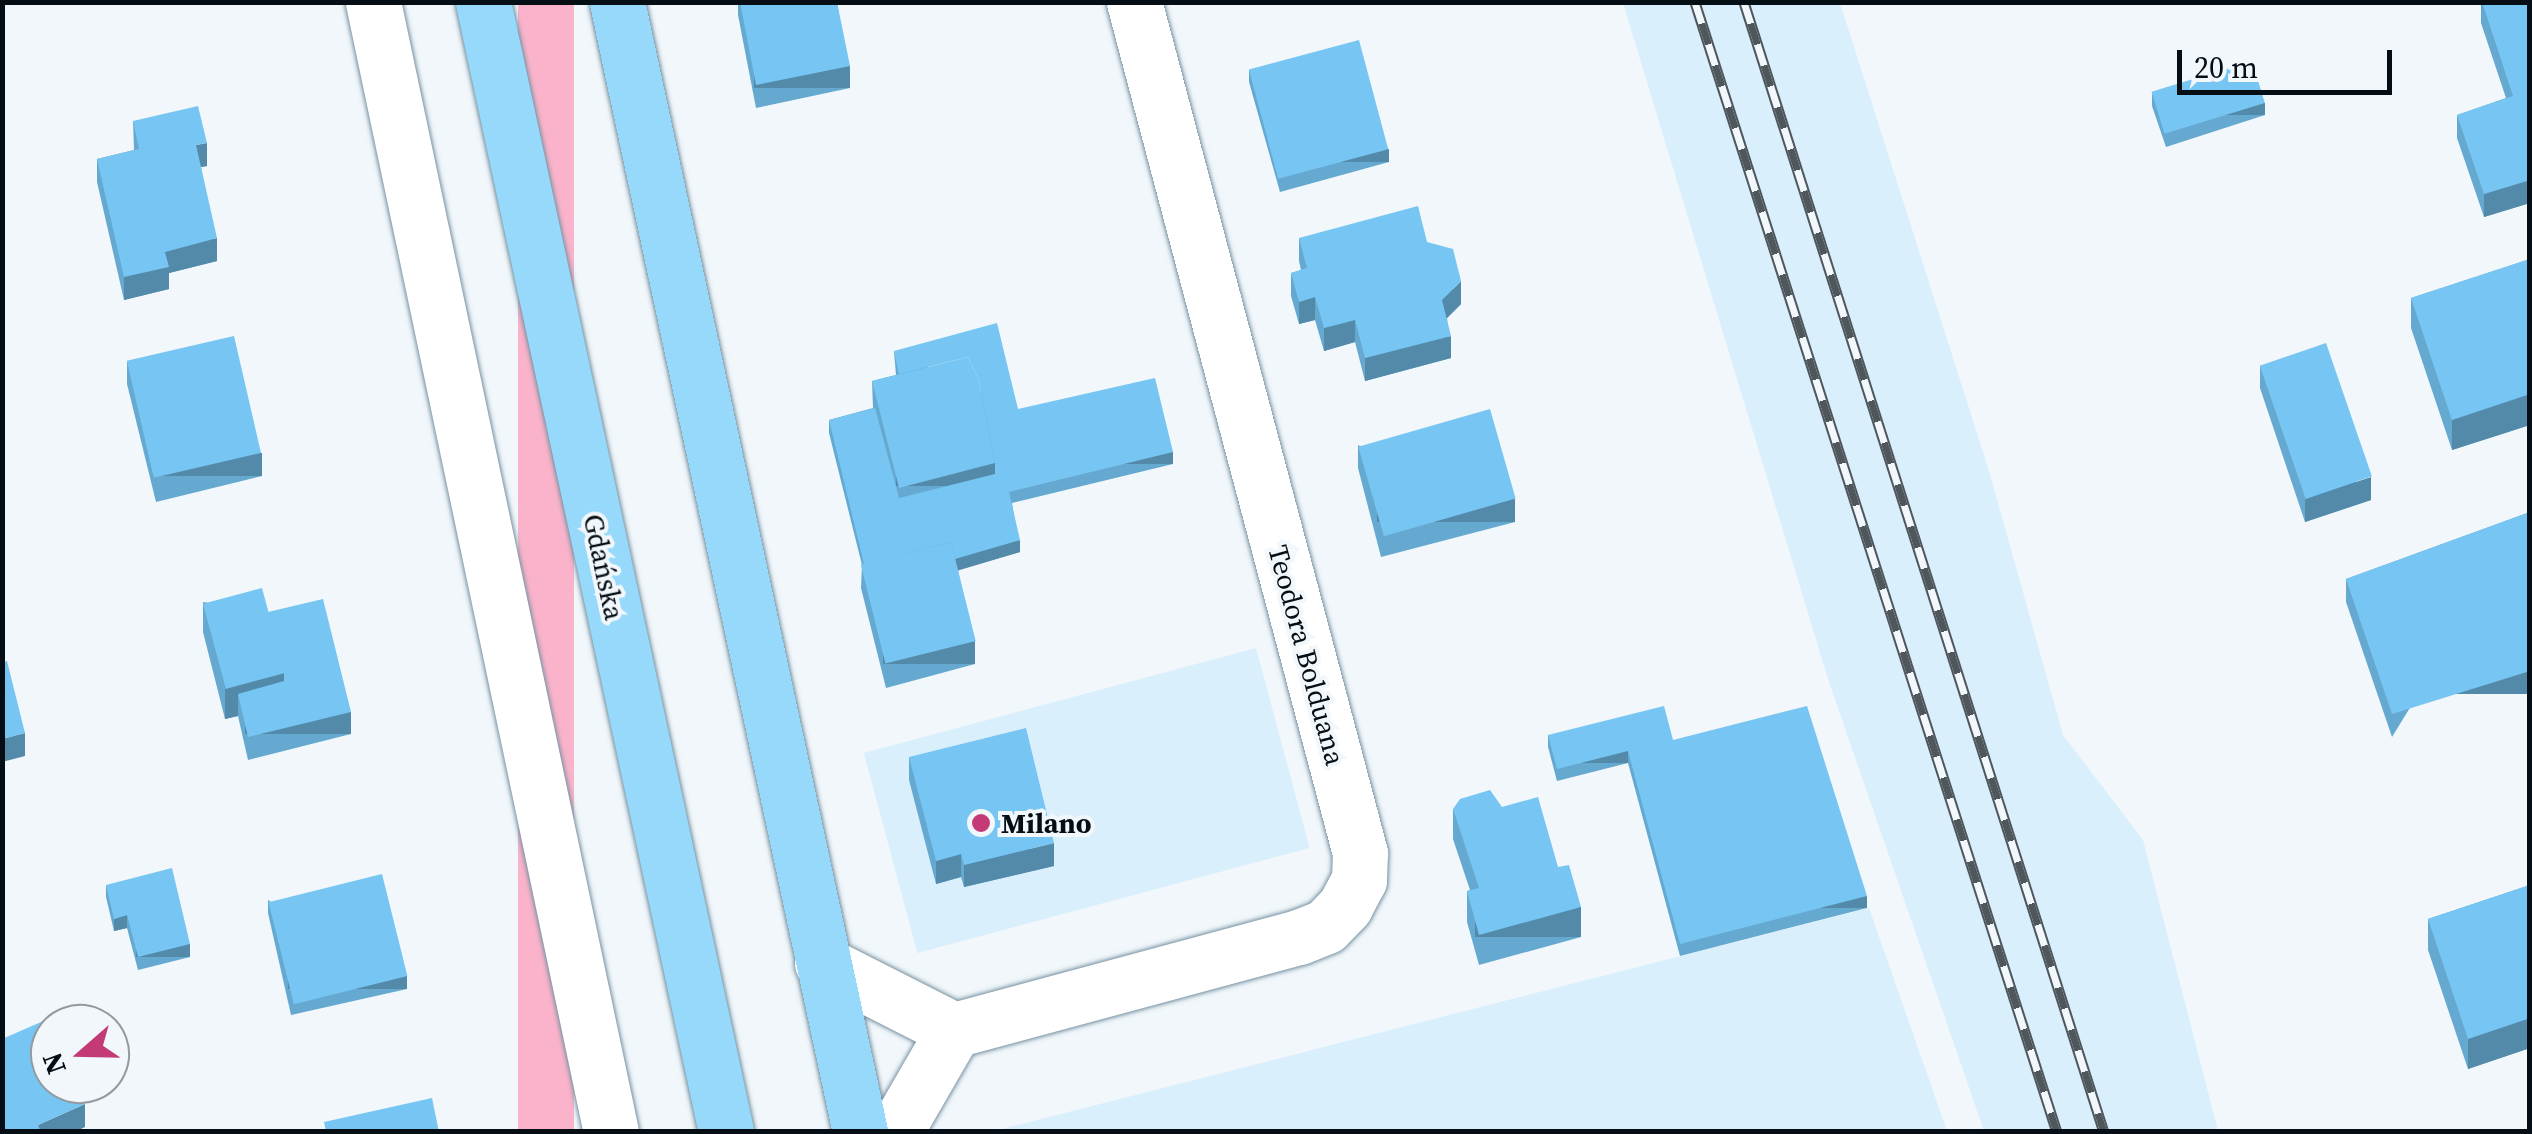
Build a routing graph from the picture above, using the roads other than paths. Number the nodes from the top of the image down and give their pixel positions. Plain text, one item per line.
1 (374, 2) edge
2 (483, 2) edge
3 (617, 2) edge
4 (1134, 2) edge
5 (822, 963) junction
6 (954, 1030) junction
7 (610, 1132) edge
8 (726, 1132) edge
9 (860, 1132) edge
10 (895, 1132) edge

1 - 7 street
2 - 8 main road, Gdańska
3 - 5 main road
4 - 6 street, Teodora Bolduana
5 - 6 street
5 - 9 main road
6 - 10 street

